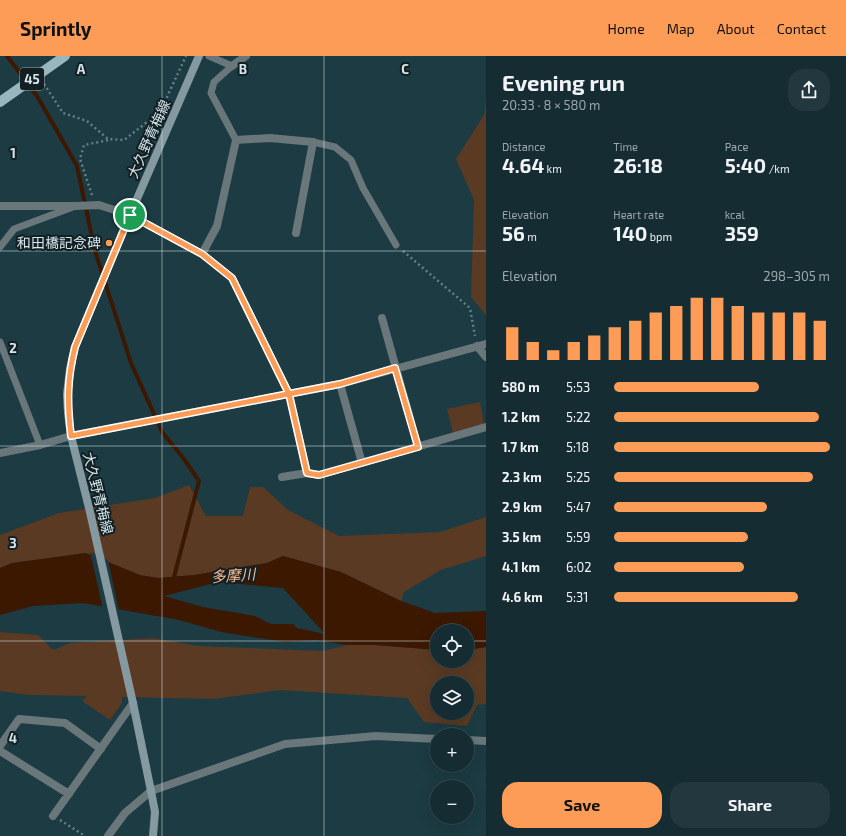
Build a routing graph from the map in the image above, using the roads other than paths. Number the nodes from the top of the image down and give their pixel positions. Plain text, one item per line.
1 (65, 56) edge
2 (199, 56) edge
3 (209, 56) edge
4 (246, 56) edge
5 (232, 66) junction
6 (0, 102) edge
7 (236, 140) junction
8 (314, 142) junction
9 (0, 206) edge
10 (75, 206) junction
11 (130, 215) junction
12 (296, 234) dead end
13 (396, 245) road end
14 (0, 247) edge
15 (202, 254) junction
16 (382, 318) dead end
17 (0, 342) edge
18 (486, 344) edge
19 (477, 346) junction
20 (486, 357) edge
21 (395, 368) junction
22 (340, 384) junction
23 (289, 394) junction
24 (486, 427) edge
25 (71, 436) junction
26 (40, 445) junction
27 (418, 447) junction
28 (0, 453) edge
29 (362, 463) junction
30 (307, 473) junction
31 (282, 478) dead end
32 (134, 704) junction
33 (430, 739) edge
34 (474, 740) edge
35 (486, 741) edge
36 (0, 746) edge
37 (101, 749) junction
38 (0, 751) edge
39 (152, 790) junction
40 (69, 794) junction
41 (53, 816) road end
42 (108, 836) edge
43 (153, 836) edge

1 - 6 main road, 45
2 - 11 main road, 大久野青梅線
3 - 5 lane
4 - 5 street
5 - 7 lane
7 - 8 street
7 - 15 street
8 - 12 street
8 - 13 lane
9 - 10 street
10 - 11 street
10 - 14 lane
11 - 15 street
11 - 25 main road, 大久野青梅線
15 - 23 street
16 - 21 street
17 - 26 lane
18 - 19 street
19 - 20 street
19 - 21 street
21 - 22 street
21 - 27 street
22 - 23 street
22 - 29 street
23 - 25 street
23 - 30 street
24 - 27 street
25 - 26 street
25 - 32 main road, 大久野青梅線
26 - 28 street
27 - 29 street
29 - 30 street
30 - 31 street
32 - 37 street
32 - 39 main road, 大久野青梅線
33 - 39 street
34 - 35 street
36 - 37 street
37 - 40 street
38 - 40 street
39 - 42 street
39 - 43 main road, 大久野青梅線
40 - 41 street

